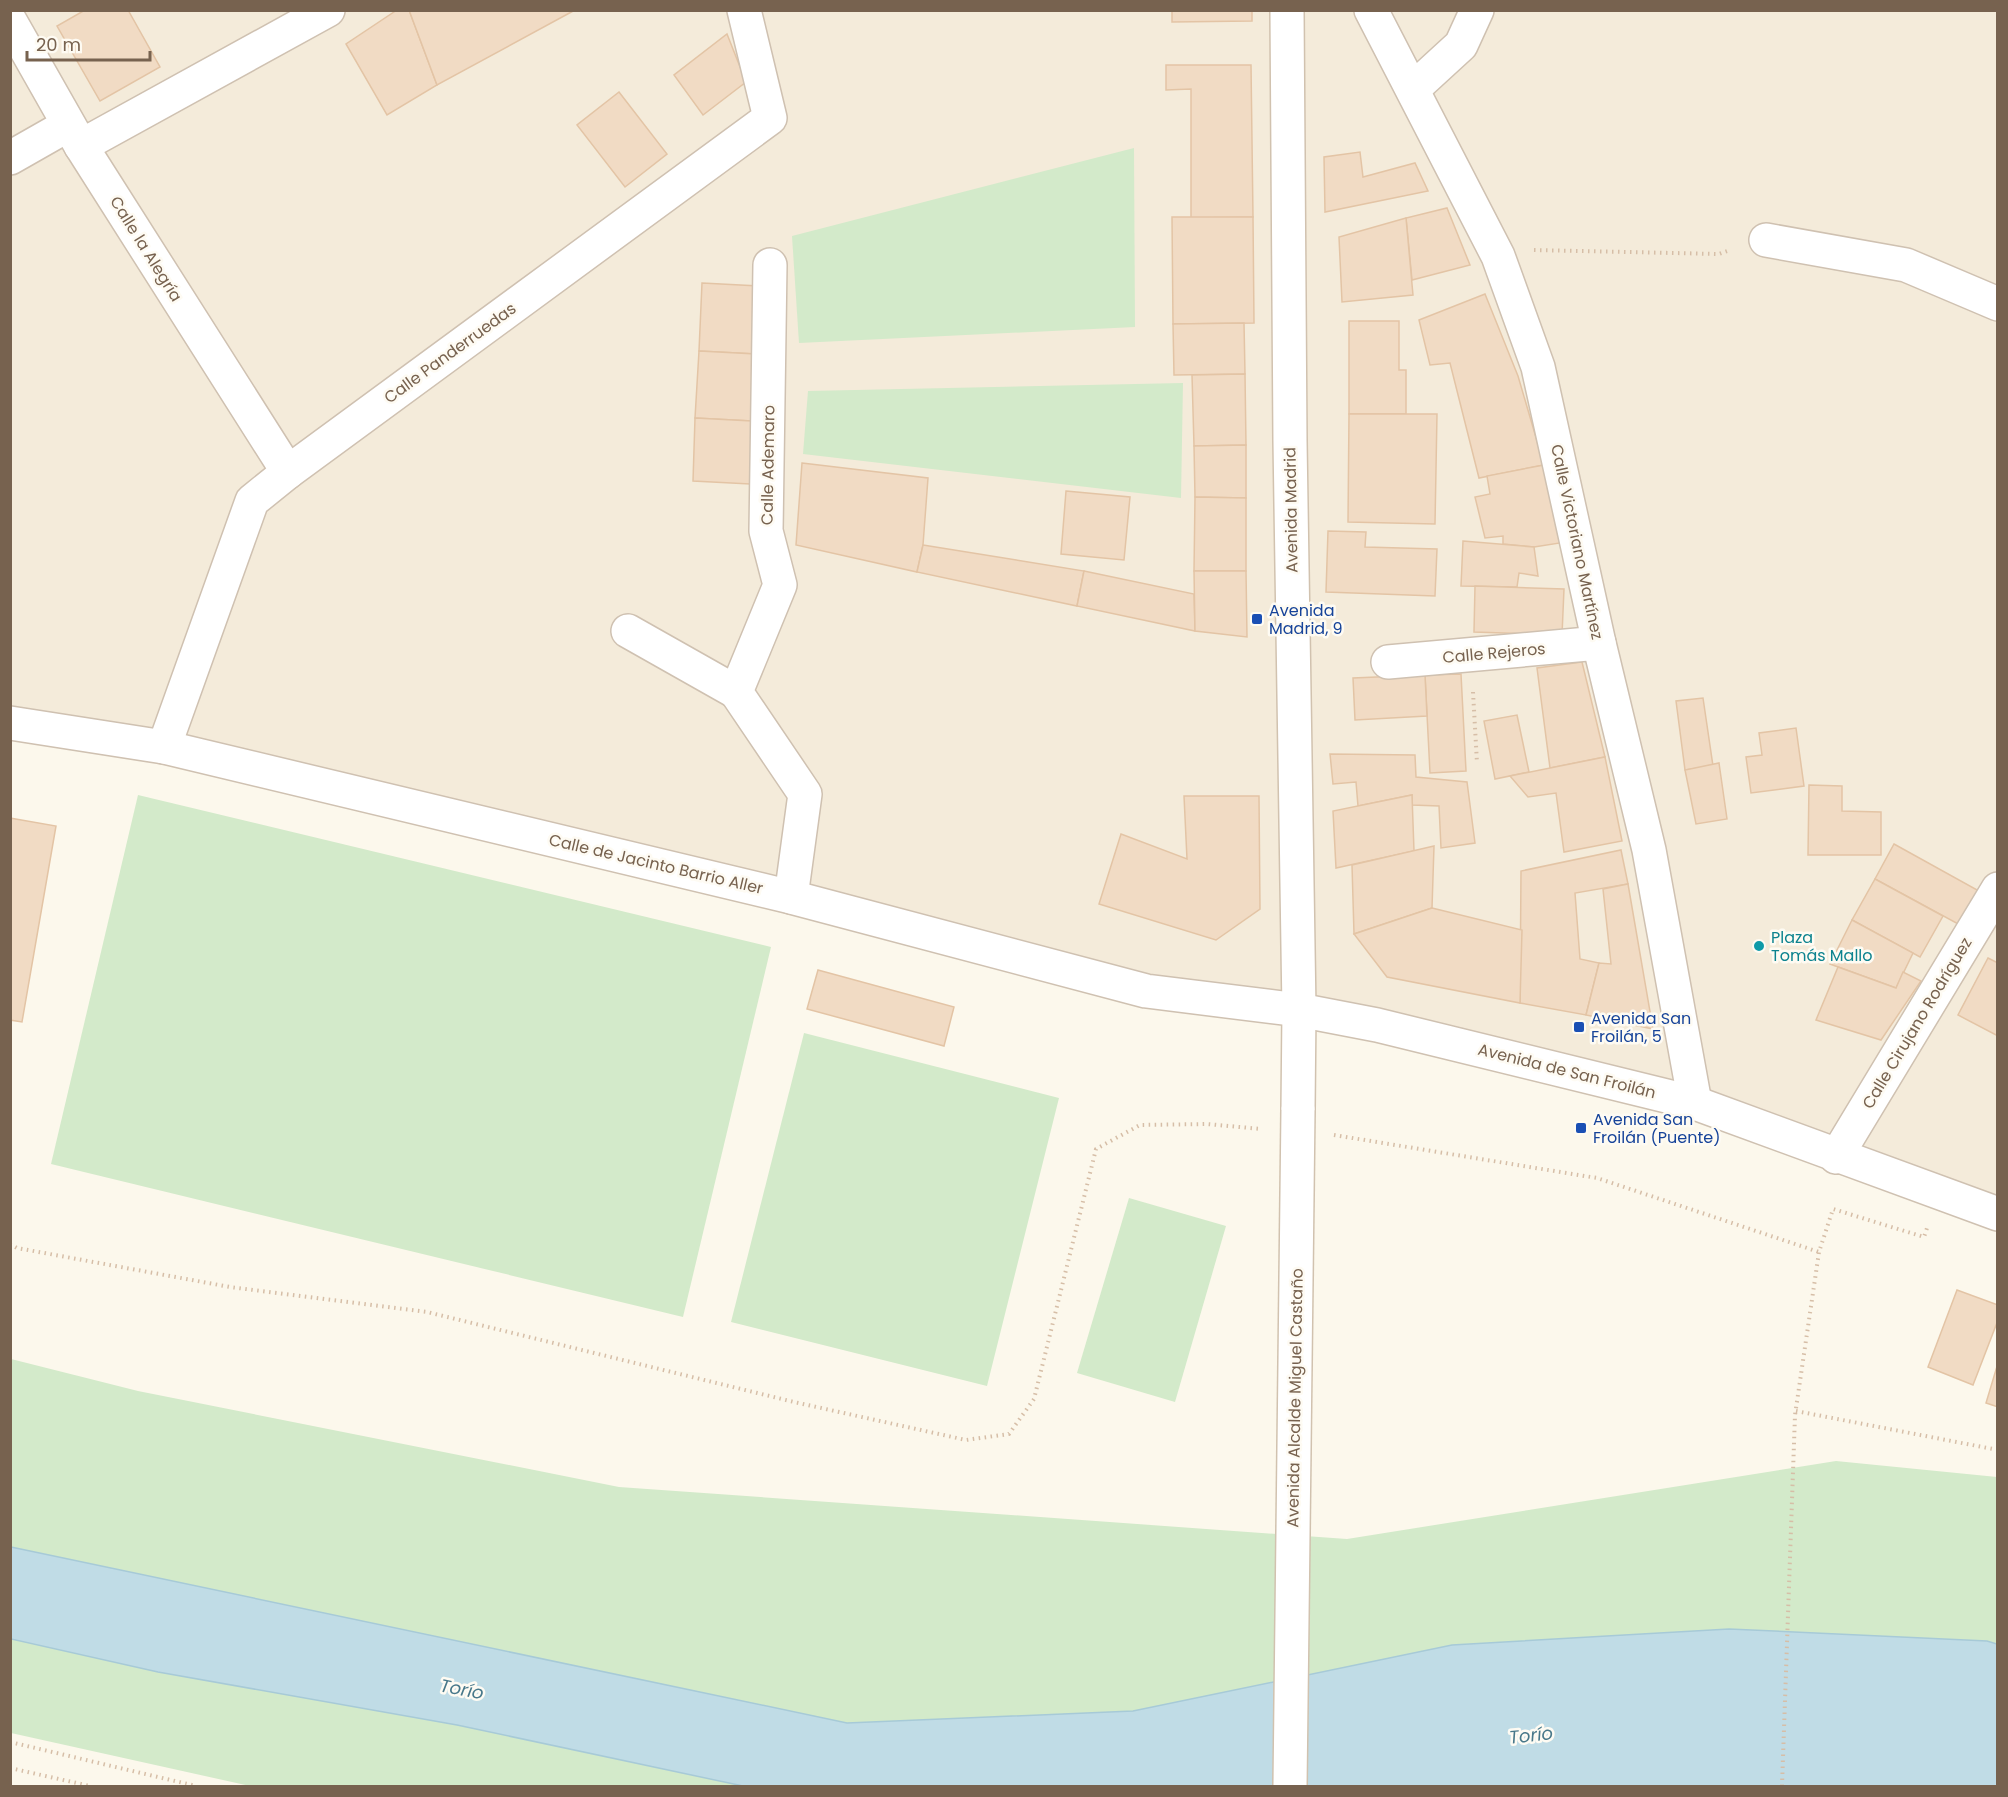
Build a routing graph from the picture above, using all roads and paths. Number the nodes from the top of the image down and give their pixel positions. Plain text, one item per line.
1 (328, 10) edge
2 (744, 10) edge
3 (1287, 10) edge
4 (1371, 10) edge
5 (1477, 10) edge
6 (10, 21) edge
7 (1413, 89) junction
8 (75, 135) junction
9 (10, 158) edge
10 (1766, 240) joint
11 (1498, 256) junction
12 (770, 264) dead end
13 (1998, 304) edge
14 (288, 472) junction
15 (628, 631) dead end
16 (1599, 643) junction
17 (1471, 654) junction
18 (1388, 662) dead end
19 (736, 692) junction
20 (10, 723) edge
21 (164, 747) junction
22 (1477, 763) dead end
23 (1998, 889) edge
24 (791, 897) junction
25 (1299, 1010) junction
26 (1695, 1103) junction
27 (1263, 1129) dead end
28 (1330, 1134) dead end
29 (1836, 1157) junction
30 (1998, 1214) edge
31 (1928, 1221) dead end
32 (10, 1244) edge
33 (1819, 1252) junction
34 (1796, 1413) junction
35 (1998, 1450) edge
36 (10, 1742) edge
37 (10, 1768) edge
38 (90, 1786) edge
39 (196, 1786) edge
40 (1290, 1786) edge
41 (1782, 1786) edge

1 - 8 street
2 - 14 street, Calle Panderruedas
3 - 25 street, Avenida Madrid
4 - 7 street, Calle Victoriano Martínez
5 - 7 street
6 - 8 street, Calle la Alegría
7 - 11 street, Calle Victoriano Martínez
8 - 9 street
8 - 14 street, Calle la Alegría
10 - 11 path
10 - 13 street
11 - 16 street, Calle Victoriano Martínez
12 - 19 street, Calle Ademaro
14 - 21 street, Calle Panderruedas
15 - 19 street
16 - 17 street, Calle Rejeros
16 - 26 street, Calle Victoriano Martínez
17 - 18 street, Calle Rejeros
17 - 22 path
19 - 24 street
20 - 21 street, Calle de Jacinto Barrio Aller
21 - 24 street, Calle de Jacinto Barrio Aller
23 - 29 street, Calle Cirujano Rodríguez
24 - 25 street, Calle de Jacinto Barrio Aller
25 - 26 street, Avenida de San Froilán
25 - 40 street, Avenida Alcalde Miguel Castaño, bridge
26 - 29 street, Avenida de San Froilán
27 - 32 path
28 - 33 path
29 - 30 street, Avenida de San Froilán
31 - 33 path
33 - 34 path
34 - 35 path
34 - 41 path
36 - 39 path
37 - 38 path

